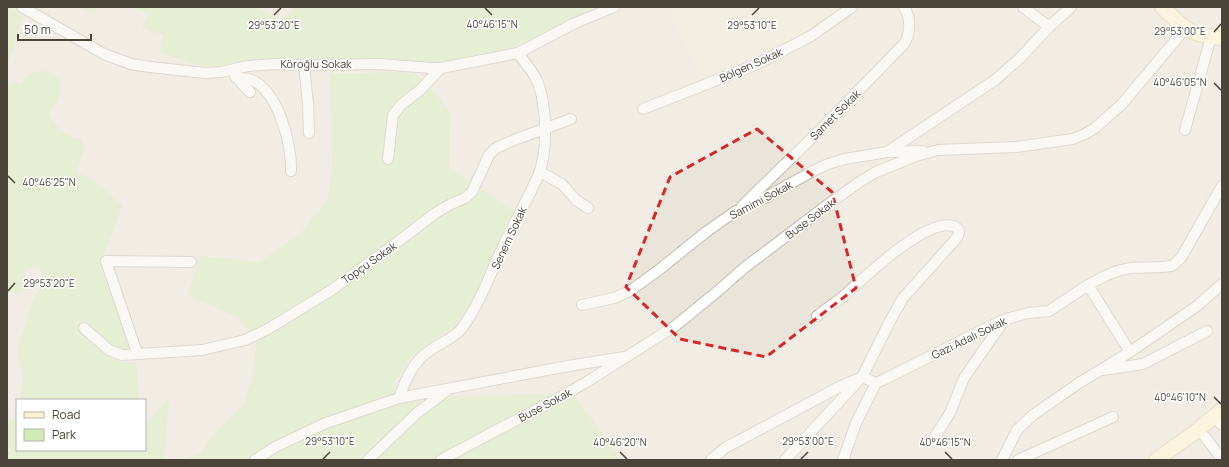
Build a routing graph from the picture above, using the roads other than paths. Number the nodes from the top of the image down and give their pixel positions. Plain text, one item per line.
1 (22, 7) edge
2 (614, 7) edge
3 (852, 7) edge
4 (904, 7) edge
5 (1023, 7) edge
6 (1071, 7) edge
7 (1162, 7) edge
8 (1049, 27) junction
9 (1186, 29) junction
10 (1216, 37) edge
11 (518, 53) junction
12 (304, 65) junction
13 (441, 68) junction
14 (233, 74) junction
15 (250, 92) dead end
16 (643, 109) dead end
17 (571, 119) dead end
18 (544, 129) junction
19 (1185, 130) dead end
20 (309, 133) dead end
21 (938, 150) junction
22 (887, 152) junction
23 (388, 159) dead end
24 (291, 171) dead end
25 (540, 172) junction
26 (1222, 186) edge
27 (588, 208) dead end
28 (736, 211) junction
29 (191, 262) dead end
30 (1088, 284) junction
31 (1222, 284) edge
32 (582, 305) dead end
33 (817, 316) dead end
34 (1005, 320) junction
35 (84, 328) dead end
36 (1207, 331) dead end
37 (1130, 352) junction
38 (137, 353) junction
39 (628, 356) junction
40 (1101, 370) junction
41 (862, 377) junction
42 (876, 383) junction
43 (448, 389) junction
44 (399, 398) junction
45 (1113, 417) dead end
46 (1221, 419) edge
47 (1205, 437) dead end
48 (932, 441) dead end
49 (1222, 459) edge
50 (254, 460) edge
51 (368, 460) edge
52 (441, 460) edge
53 (711, 460) edge
54 (785, 460) edge
55 (843, 460) edge
56 (1002, 460) edge
57 (1018, 460) edge
58 (1156, 460) edge

1 - 14 street, Köroğlu Sokak
2 - 11 street, Köroğlu Sokak
3 - 16 street, Bölgen Sokak
4 - 28 street, Samet Sokak
5 - 8 street
6 - 8 street
7 - 9 street
8 - 22 street
9 - 10 street
9 - 21 street, Buse Sokak
10 - 19 street
11 - 13 street, Köroğlu Sokak
11 - 18 street, Senem Sokak
12 - 13 street, Köroğlu Sokak
12 - 14 street, Köroğlu Sokak
12 - 20 street
13 - 23 street
14 - 15 street
14 - 24 street
17 - 18 street, Topçu Sokak
18 - 25 street, Senem Sokak
18 - 38 street, Topçu Sokak
21 - 22 street, Samimi Sokak
21 - 39 street, Buse Sokak
22 - 28 street, Samimi Sokak
25 - 27 street
25 - 44 street, Senem Sokak
26 - 30 street, Gazi Adalı Sokak
28 - 32 street, Samimi Sokak
29 - 38 street
30 - 34 street, Gazi Adalı Sokak
30 - 37 street
31 - 37 street
33 - 41 street
34 - 42 street, Gazi Adalı Sokak
34 - 48 street
35 - 38 street, Topçu Sokak
36 - 40 street
37 - 40 street
39 - 43 street
39 - 52 street, Buse Sokak
40 - 56 street
41 - 42 street
41 - 53 street
41 - 54 street
42 - 55 street
43 - 44 street
43 - 51 street
44 - 50 street
45 - 57 street
46 - 58 street
47 - 49 street

